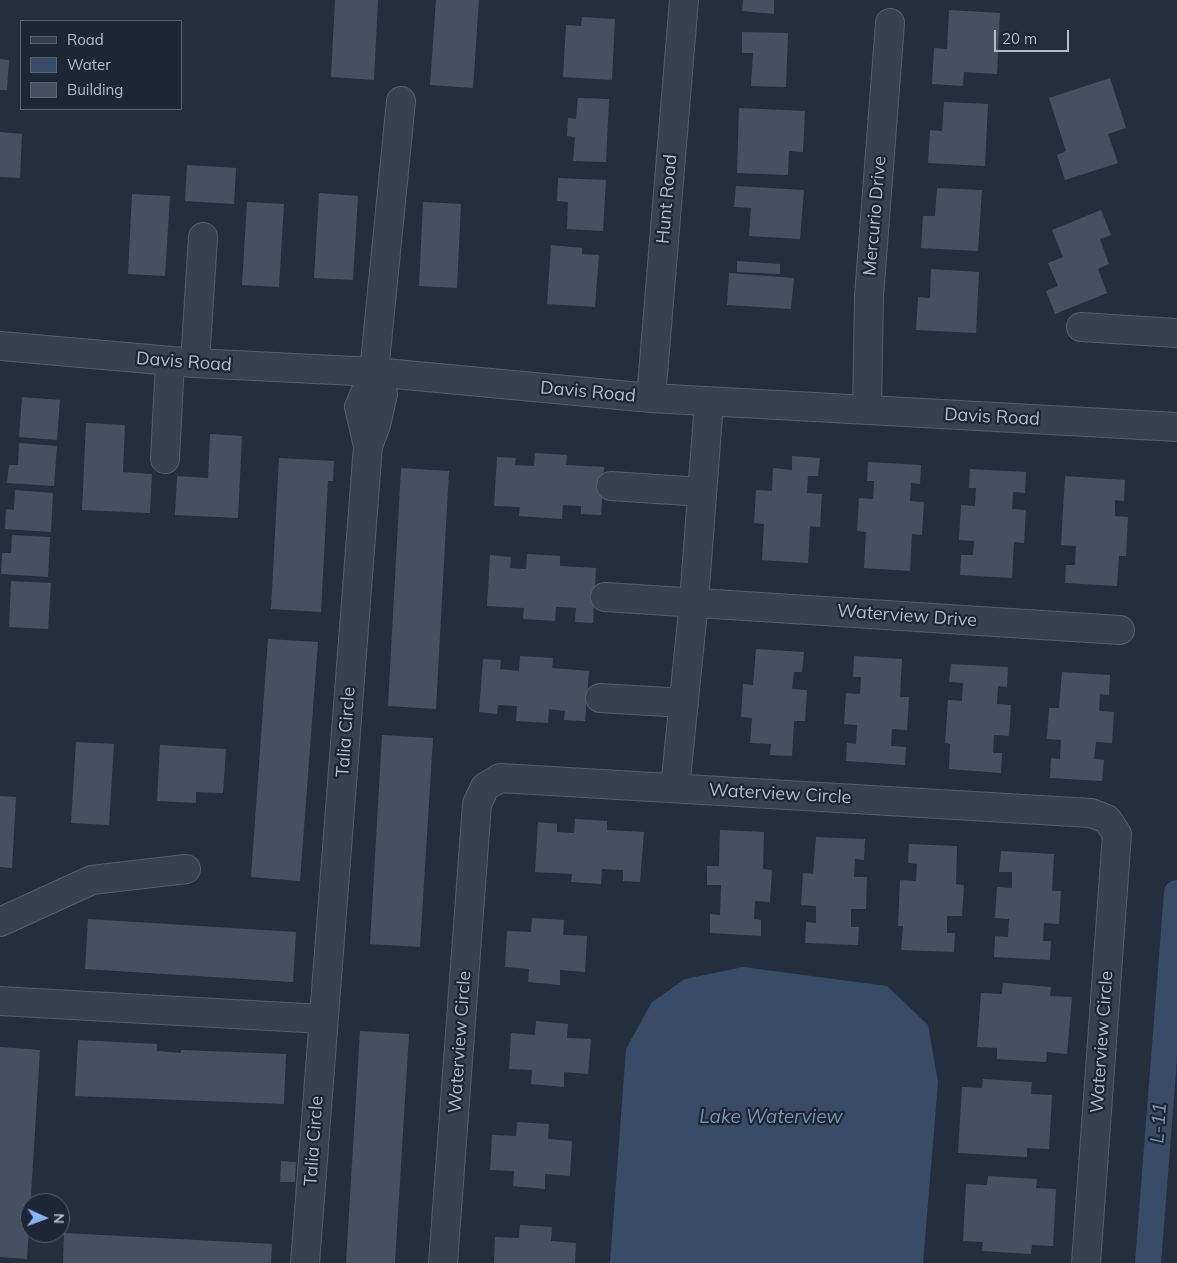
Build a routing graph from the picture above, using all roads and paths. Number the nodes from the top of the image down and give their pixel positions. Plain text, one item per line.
1 (684, 0) edge
2 (890, 23) dead end
3 (401, 101) dead end
4 (203, 237) dead end
5 (1081, 327) dead end
6 (1177, 333) edge
7 (0, 346) edge
8 (182, 362) junction
9 (374, 372) junction
10 (651, 398) junction
11 (709, 402) junction
12 (867, 410) junction
13 (1177, 427) edge
14 (165, 458) dead end
15 (611, 486) dead end
16 (702, 492) junction
17 (605, 597) dead end
18 (694, 601) junction
19 (1120, 630) dead end
20 (600, 698) dead end
21 (684, 703) junction
22 (675, 788) junction
23 (186, 869) dead end
24 (0, 922) edge
25 (0, 1001) edge
26 (324, 1019) junction
27 (306, 1263) edge
28 (443, 1263) edge
29 (1086, 1263) edge

1 - 10 street, Hunt Road
2 - 12 street, Mercurio Drive
3 - 9 street, Talia Circle
4 - 8 street
5 - 6 street
7 - 8 street, Davis Road
8 - 9 street, Davis Road
8 - 14 street
9 - 10 street, Davis Road
9 - 26 street, Talia Circle
10 - 11 street, Davis Road
11 - 12 street, Davis Road
11 - 16 street
12 - 13 street, Davis Road
15 - 16 street
16 - 18 street
17 - 18 street, Waterview Drive
18 - 19 street, Waterview Drive
18 - 21 street
20 - 21 street
21 - 22 street
22 - 28 street, Waterview Circle
22 - 29 street, Waterview Circle
23 - 24 street
25 - 26 street
26 - 27 street, Talia Circle

